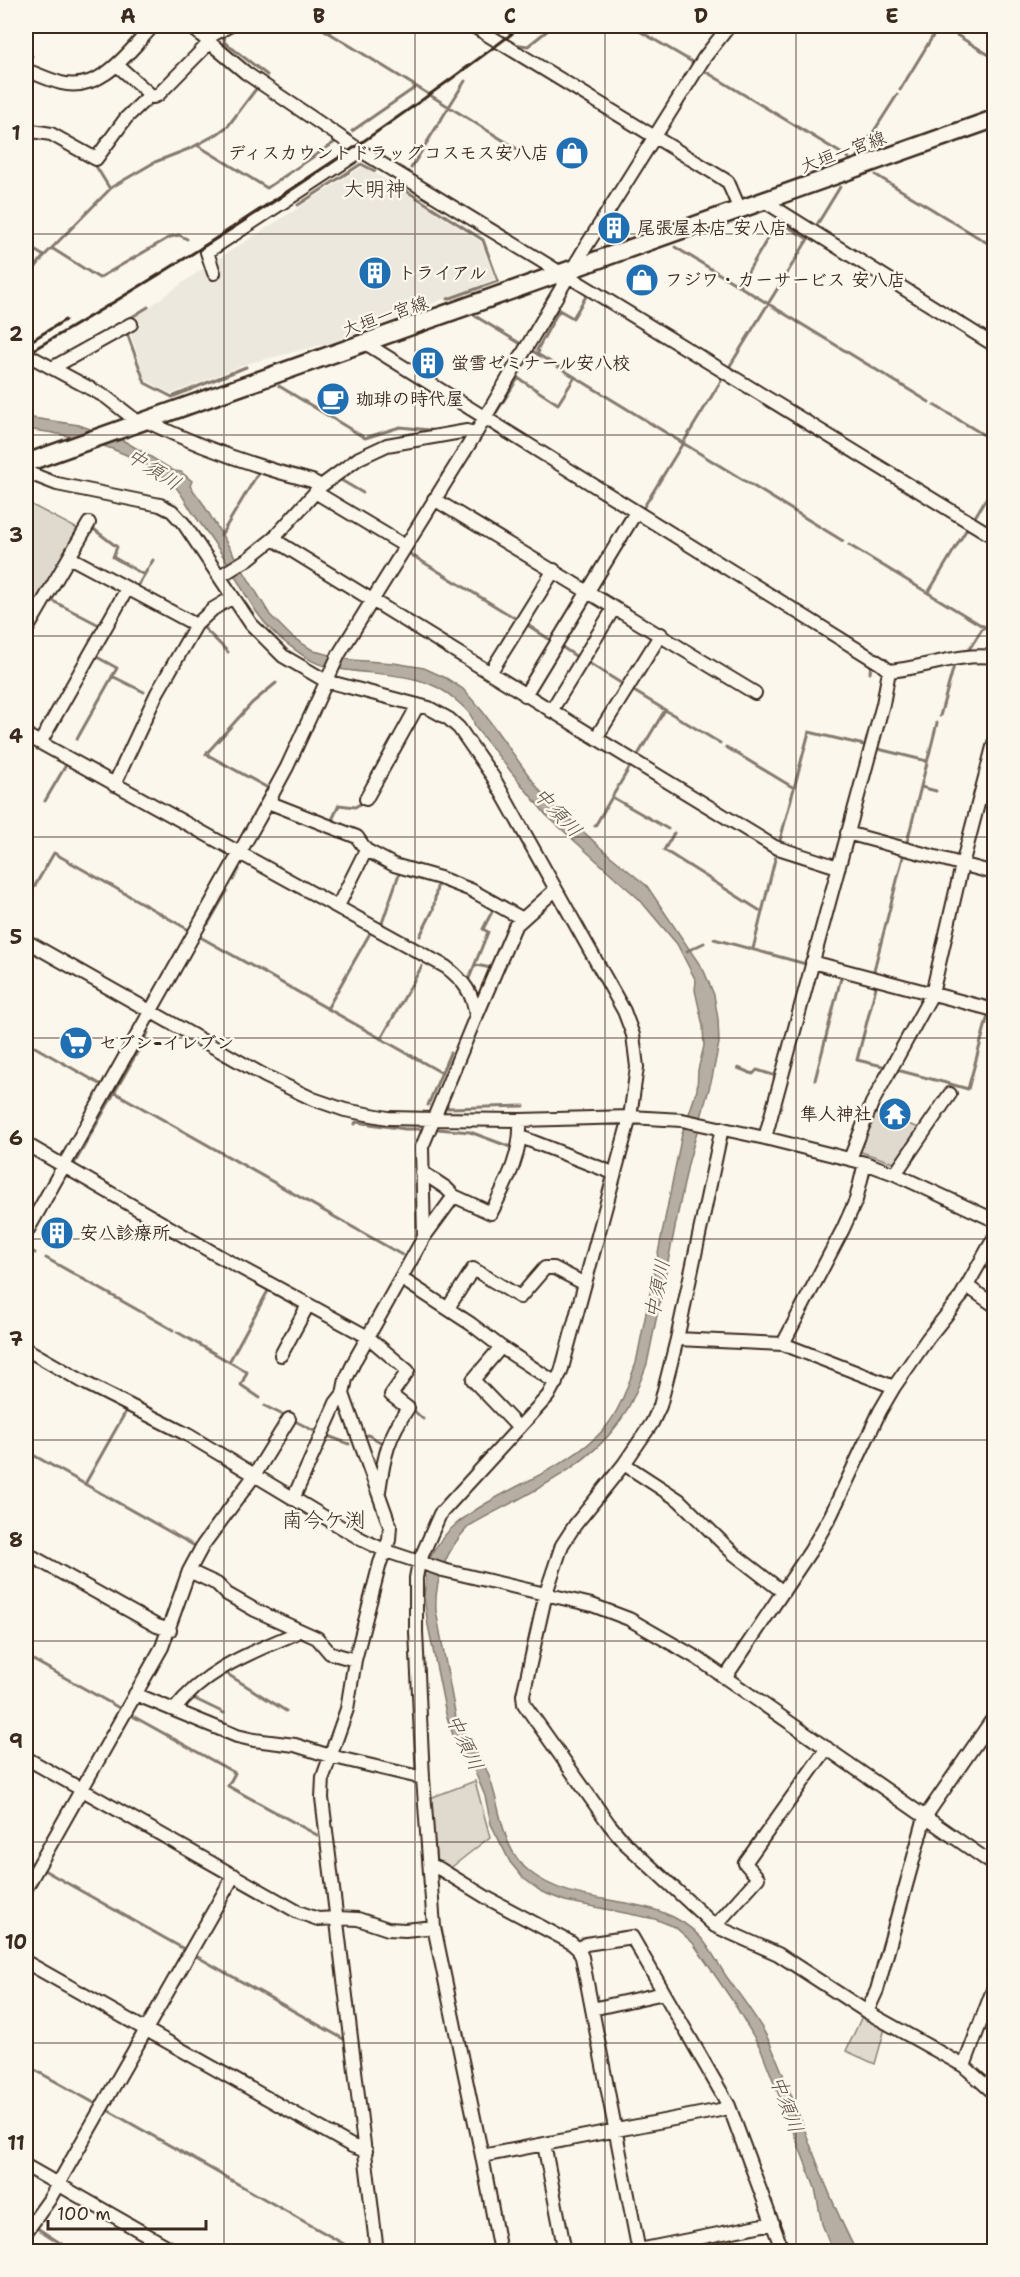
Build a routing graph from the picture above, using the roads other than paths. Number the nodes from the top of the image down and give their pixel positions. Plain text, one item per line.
1 (153, 26) edge
2 (190, 26) edge
3 (229, 26) edge
4 (473, 26) edge
5 (729, 26) edge
6 (207, 41) junction
7 (117, 65) junction
8 (26, 70) edge
9 (150, 95) junction
10 (994, 119) edge
11 (26, 130) edge
12 (655, 135) junction
13 (361, 151) junction
14 (764, 201) junction
15 (740, 210) junction
16 (214, 273) dead end
17 (567, 273) junction
18 (131, 324) dead end
19 (365, 343) junction
20 (994, 345) edge
21 (26, 354) edge
22 (52, 368) junction
23 (484, 418) junction
24 (141, 421) junction
25 (476, 433) junction
26 (26, 464) edge
27 (26, 471) edge
28 (318, 489) junction
29 (434, 499) junction
30 (636, 512) junction
31 (88, 524) dead end
32 (994, 537) edge
33 (273, 539) junction
34 (405, 546) junction
35 (69, 557) junction
36 (554, 570) junction
37 (223, 574) junction
38 (127, 589) junction
39 (588, 591) junction
40 (233, 597) junction
41 (371, 601) junction
42 (614, 608) junction
43 (196, 625) junction
44 (26, 631) edge
45 (661, 634) junction
46 (994, 657) edge
47 (889, 671) junction
48 (490, 673) junction
49 (328, 678) junction
50 (755, 693) dead end
51 (525, 695) junction
52 (418, 705) junction
53 (551, 711) junction
54 (26, 735) edge
55 (596, 738) junction
56 (39, 743) junction
57 (994, 743) edge
58 (114, 785) junction
59 (366, 799) dead end
60 (268, 802) junction
61 (847, 833) junction
62 (366, 850) junction
63 (240, 852) junction
64 (962, 865) junction
65 (838, 867) junction
66 (994, 873) edge
67 (555, 890) junction
68 (338, 906) junction
69 (521, 918) junction
70 (26, 940) edge
71 (812, 962) junction
72 (932, 994) junction
73 (994, 1010) edge
74 (150, 1011) junction
75 (476, 1016) junction
76 (950, 1094) dead end
77 (630, 1117) junction
78 (434, 1119) junction
79 (520, 1120) junction
80 (722, 1128) junction
81 (521, 1137) junction
82 (765, 1138) junction
83 (26, 1144) edge
84 (850, 1159) junction
85 (865, 1163) junction
86 (64, 1166) junction
87 (422, 1172) junction
88 (613, 1173) junction
89 (895, 1174) junction
90 (454, 1196) junction
91 (994, 1220) edge
92 (26, 1233) edge
93 (424, 1237) junction
94 (994, 1238) edge
95 (402, 1280) junction
96 (585, 1284) junction
97 (967, 1286) junction
98 (308, 1305) junction
99 (994, 1305) edge
100 (448, 1308) junction
101 (368, 1338) junction
102 (677, 1340) junction
103 (783, 1344) junction
104 (501, 1347) junction
105 (26, 1349) edge
106 (281, 1355) dead end
107 (556, 1383) junction
108 (894, 1387) junction
109 (343, 1394) junction
110 (289, 1419) dead end
111 (519, 1428) junction
112 (624, 1464) junction
113 (254, 1476) junction
114 (378, 1493) junction
115 (292, 1499) junction
116 (386, 1551) junction
117 (26, 1553) edge
118 (422, 1563) junction
119 (189, 1571) junction
120 (783, 1592) junction
121 (546, 1593) junction
122 (170, 1630) junction
123 (297, 1630) junction
124 (355, 1660) junction
125 (725, 1678) junction
126 (135, 1694) junction
127 (174, 1710) junction
128 (994, 1717) edge
129 (826, 1748) junction
130 (330, 1756) junction
131 (26, 1758) edge
132 (423, 1778) junction
133 (81, 1789) junction
134 (925, 1817) junction
135 (994, 1865) edge
136 (431, 1866) junction
137 (234, 1875) junction
138 (26, 1888) edge
139 (337, 1917) junction
140 (434, 1926) junction
141 (715, 1926) junction
142 (578, 1949) junction
143 (26, 1962) edge
144 (994, 1987) edge
145 (664, 1993) junction
146 (592, 2009) junction
147 (867, 2012) junction
148 (147, 2030) junction
149 (964, 2066) junction
150 (994, 2093) edge
151 (729, 2106) junction
152 (615, 2129) junction
153 (544, 2144) junction
154 (366, 2151) junction
155 (482, 2156) junction
156 (26, 2166) edge
157 (58, 2185) junction
158 (773, 2223) junction
159 (26, 2232) edge
160 (637, 2251) edge
161 (177, 2252) edge
162 (377, 2252) edge
163 (500, 2252) edge
164 (565, 2252) edge
165 (783, 2252) edge

1 - 7 street
2 - 6 street
3 - 6 street
4 - 12 street
5 - 12 street
6 - 9 street
6 - 13 street
7 - 8 street
7 - 9 street
9 - 11 street
10 - 14 main road, 大垣一宮線
12 - 15 street
12 - 17 street
13 - 16 street
13 - 17 street
14 - 15 main road, 大垣一宮線
14 - 20 street
15 - 17 main road, 大垣一宮線
17 - 19 main road, 大垣一宮線
17 - 23 street
17 - 32 street
18 - 22 street
19 - 23 street
19 - 24 main road, 大垣一宮線
21 - 22 street
22 - 24 street
23 - 25 street
23 - 30 street
24 - 26 main road, 大垣一宮線
24 - 28 street
25 - 28 street
25 - 29 street
27 - 37 street
28 - 33 street
28 - 34 street
29 - 34 street
29 - 36 street
30 - 39 street
30 - 47 street
31 - 35 street
33 - 37 street
33 - 41 street
34 - 41 street
35 - 38 street
35 - 44 street
36 - 39 street
36 - 48 street
37 - 40 street
38 - 43 street
38 - 56 street
39 - 42 street
39 - 51 street
40 - 43 street
40 - 49 street
41 - 48 street
41 - 49 street
42 - 45 street
42 - 53 street
43 - 58 street
45 - 50 street
45 - 55 street
46 - 47 street
47 - 61 street
48 - 51 street
49 - 52 street
49 - 60 street
51 - 53 street
52 - 59 street
52 - 67 street
53 - 55 street
54 - 56 street
55 - 65 street
56 - 58 street
57 - 64 street
58 - 63 street
60 - 62 street
60 - 63 street
61 - 64 street
61 - 65 street
62 - 68 street
62 - 69 street
63 - 68 street
63 - 74 street
64 - 66 street
64 - 72 street
65 - 71 street
67 - 69 street
67 - 77 street
68 - 75 street
69 - 75 street
70 - 74 street
71 - 72 street
71 - 82 street
72 - 73 street
72 - 84 street
74 - 78 street
74 - 86 street
75 - 78 street
76 - 89 street
77 - 79 street
77 - 80 street
77 - 88 street
78 - 79 street
78 - 87 street
79 - 81 street
80 - 82 street
80 - 102 street
81 - 88 street
81 - 90 street
82 - 84 street
83 - 86 street
84 - 85 street
85 - 89 street
85 - 103 street
86 - 92 street
86 - 98 street
87 - 90 street
87 - 93 street
88 - 96 street
89 - 91 street
90 - 93 street
93 - 95 street
94 - 97 street
95 - 100 street
95 - 101 street
96 - 100 street
96 - 107 street
97 - 99 street
97 - 108 street
98 - 101 street
98 - 106 street
100 - 104 street
101 - 109 street
101 - 114 street
102 - 103 street
102 - 112 street
103 - 108 street
104 - 107 street
104 - 111 street
105 - 113 street
107 - 111 street
108 - 120 street
109 - 114 street
109 - 115 street
110 - 113 street
111 - 118 street
112 - 120 street
112 - 121 street
113 - 115 street
113 - 119 street
114 - 116 street
115 - 116 street
116 - 118 street
116 - 124 street
117 - 122 street
118 - 121 street
118 - 132 street
119 - 122 street
119 - 123 street
120 - 125 street
121 - 125 street
121 - 141 street
122 - 126 street
123 - 124 street
123 - 127 street
124 - 130 street
125 - 129 street
126 - 127 street
126 - 133 street
127 - 130 street
128 - 134 street
129 - 134 street
129 - 141 street
130 - 132 street
130 - 139 street
131 - 133 street
132 - 136 street
133 - 137 street
133 - 138 street
134 - 135 street
134 - 147 street
136 - 140 street
136 - 142 street
137 - 139 street
137 - 148 street
139 - 140 street
139 - 154 street
140 - 155 street
141 - 147 street
142 - 145 street
142 - 146 street
143 - 148 street
144 - 149 street
145 - 146 street
145 - 151 street
146 - 152 street
147 - 149 street
148 - 154 street
148 - 157 street
149 - 150 street
151 - 152 street
151 - 158 street
152 - 153 street
152 - 160 street
153 - 155 street
153 - 164 street
154 - 162 street
155 - 163 street
156 - 157 street
157 - 159 street
157 - 161 street
158 - 160 street
158 - 165 street

